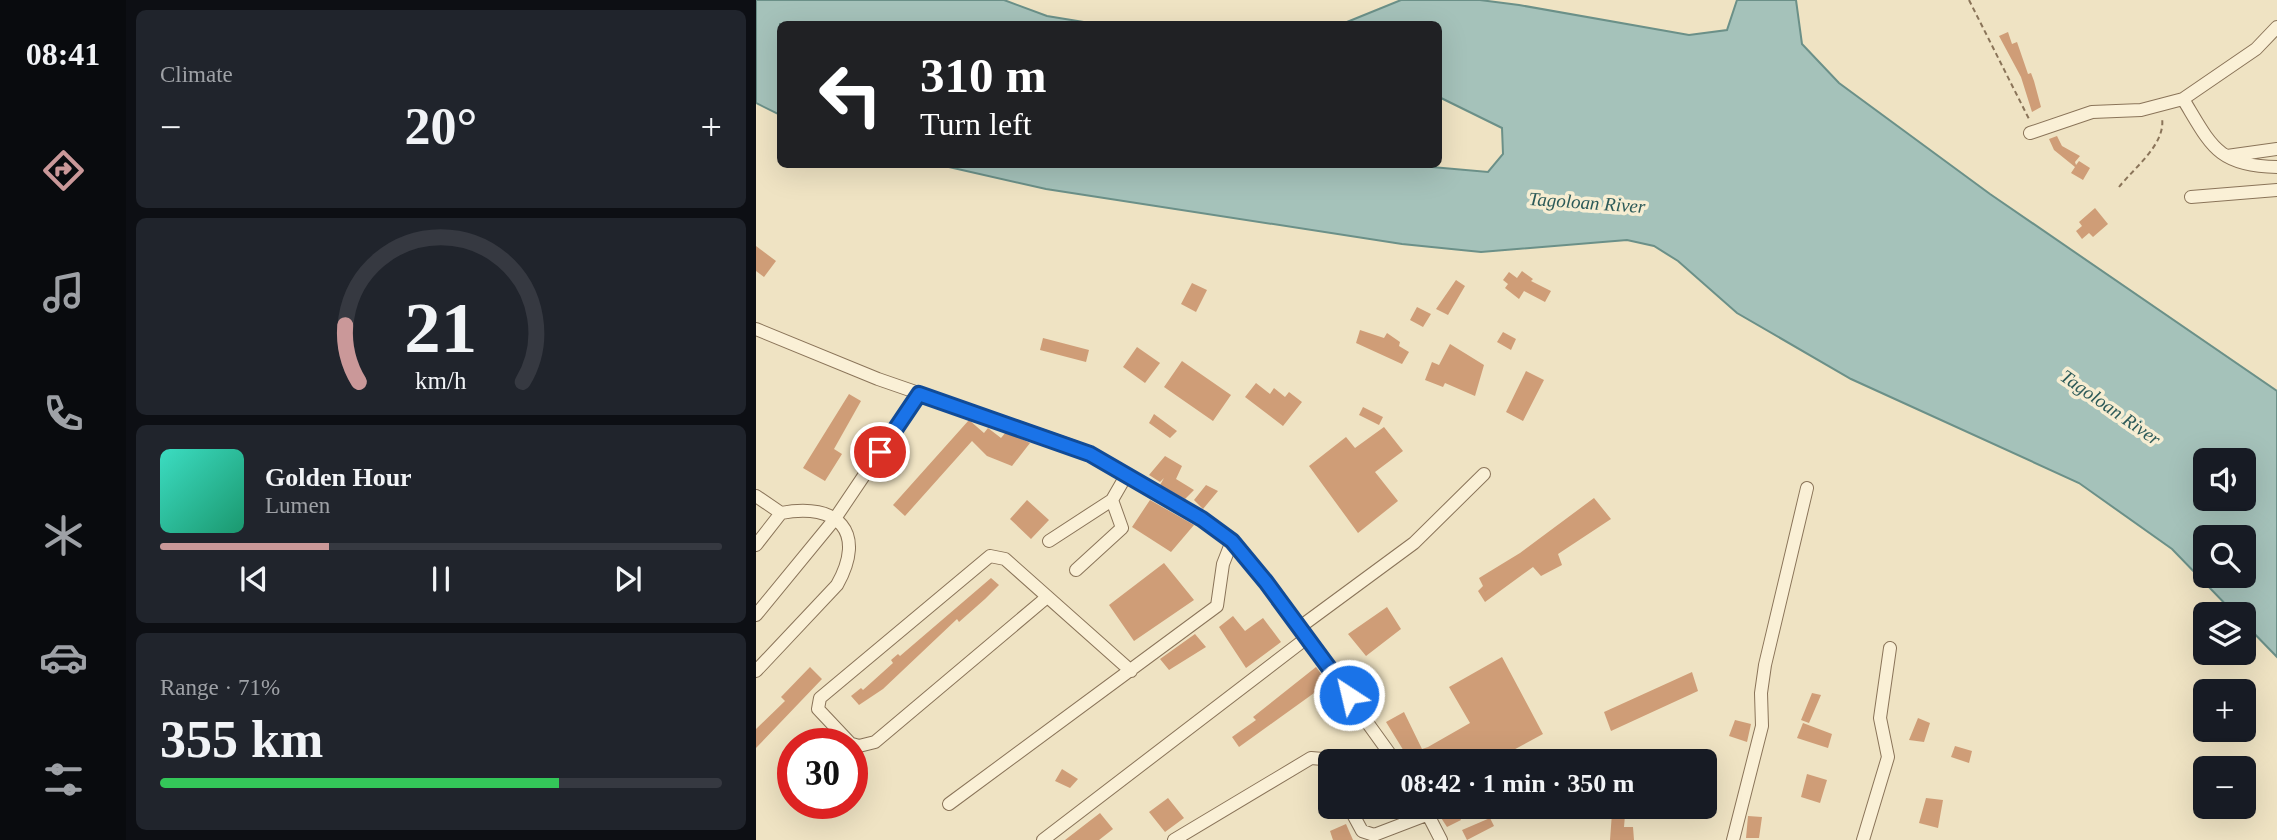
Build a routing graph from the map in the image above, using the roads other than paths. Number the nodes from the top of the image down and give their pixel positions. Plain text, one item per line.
1 (2277, 27) edge
2 (2183, 99) junction
3 (2033, 132) road end
4 (2277, 149) edge
5 (2223, 157) junction
6 (2277, 167) edge
7 (2277, 190) edge
8 (2191, 197) dead end
9 (756, 329) edge
10 (919, 394) junction
11 (1127, 474) junction
12 (1484, 474) dead end
13 (1807, 488) dead end
14 (756, 496) edge
15 (1112, 500) junction
16 (781, 513) junction
17 (834, 520) junction
18 (1049, 541) dead end
19 (1232, 541) junction
20 (756, 545) edge
21 (1076, 570) dead end
22 (1046, 598) junction
23 (756, 615) edge
24 (1304, 632) junction
25 (1890, 648) dead end
26 (756, 671) edge
27 (1131, 671) junction
28 (836, 728) edge
29 (868, 744) edge
30 (1387, 749) edge
31 (1318, 759) edge
32 (949, 804) dead end
33 (1356, 819) edge
34 (1407, 819) edge
35 (1430, 819) edge
36 (1043, 840) edge
37 (1174, 840) edge
38 (1441, 840) edge
39 (1733, 840) edge
40 (1863, 840) edge

1 - 2 street
2 - 3 street
2 - 5 street
4 - 5 street
5 - 6 street
7 - 8 street
9 - 10 street
10 - 11 street
10 - 17 street
11 - 15 street
11 - 19 street
12 - 24 street
13 - 39 street
14 - 16 street
15 - 18 street
15 - 21 street
16 - 17 street
16 - 20 street
17 - 23 street
17 - 26 street
19 - 24 street
19 - 27 street
22 - 27 street
22 - 28 street
22 - 29 street
24 - 30 street
24 - 36 street
25 - 40 street
27 - 32 street
31 - 37 street
33 - 34 street
35 - 38 street

